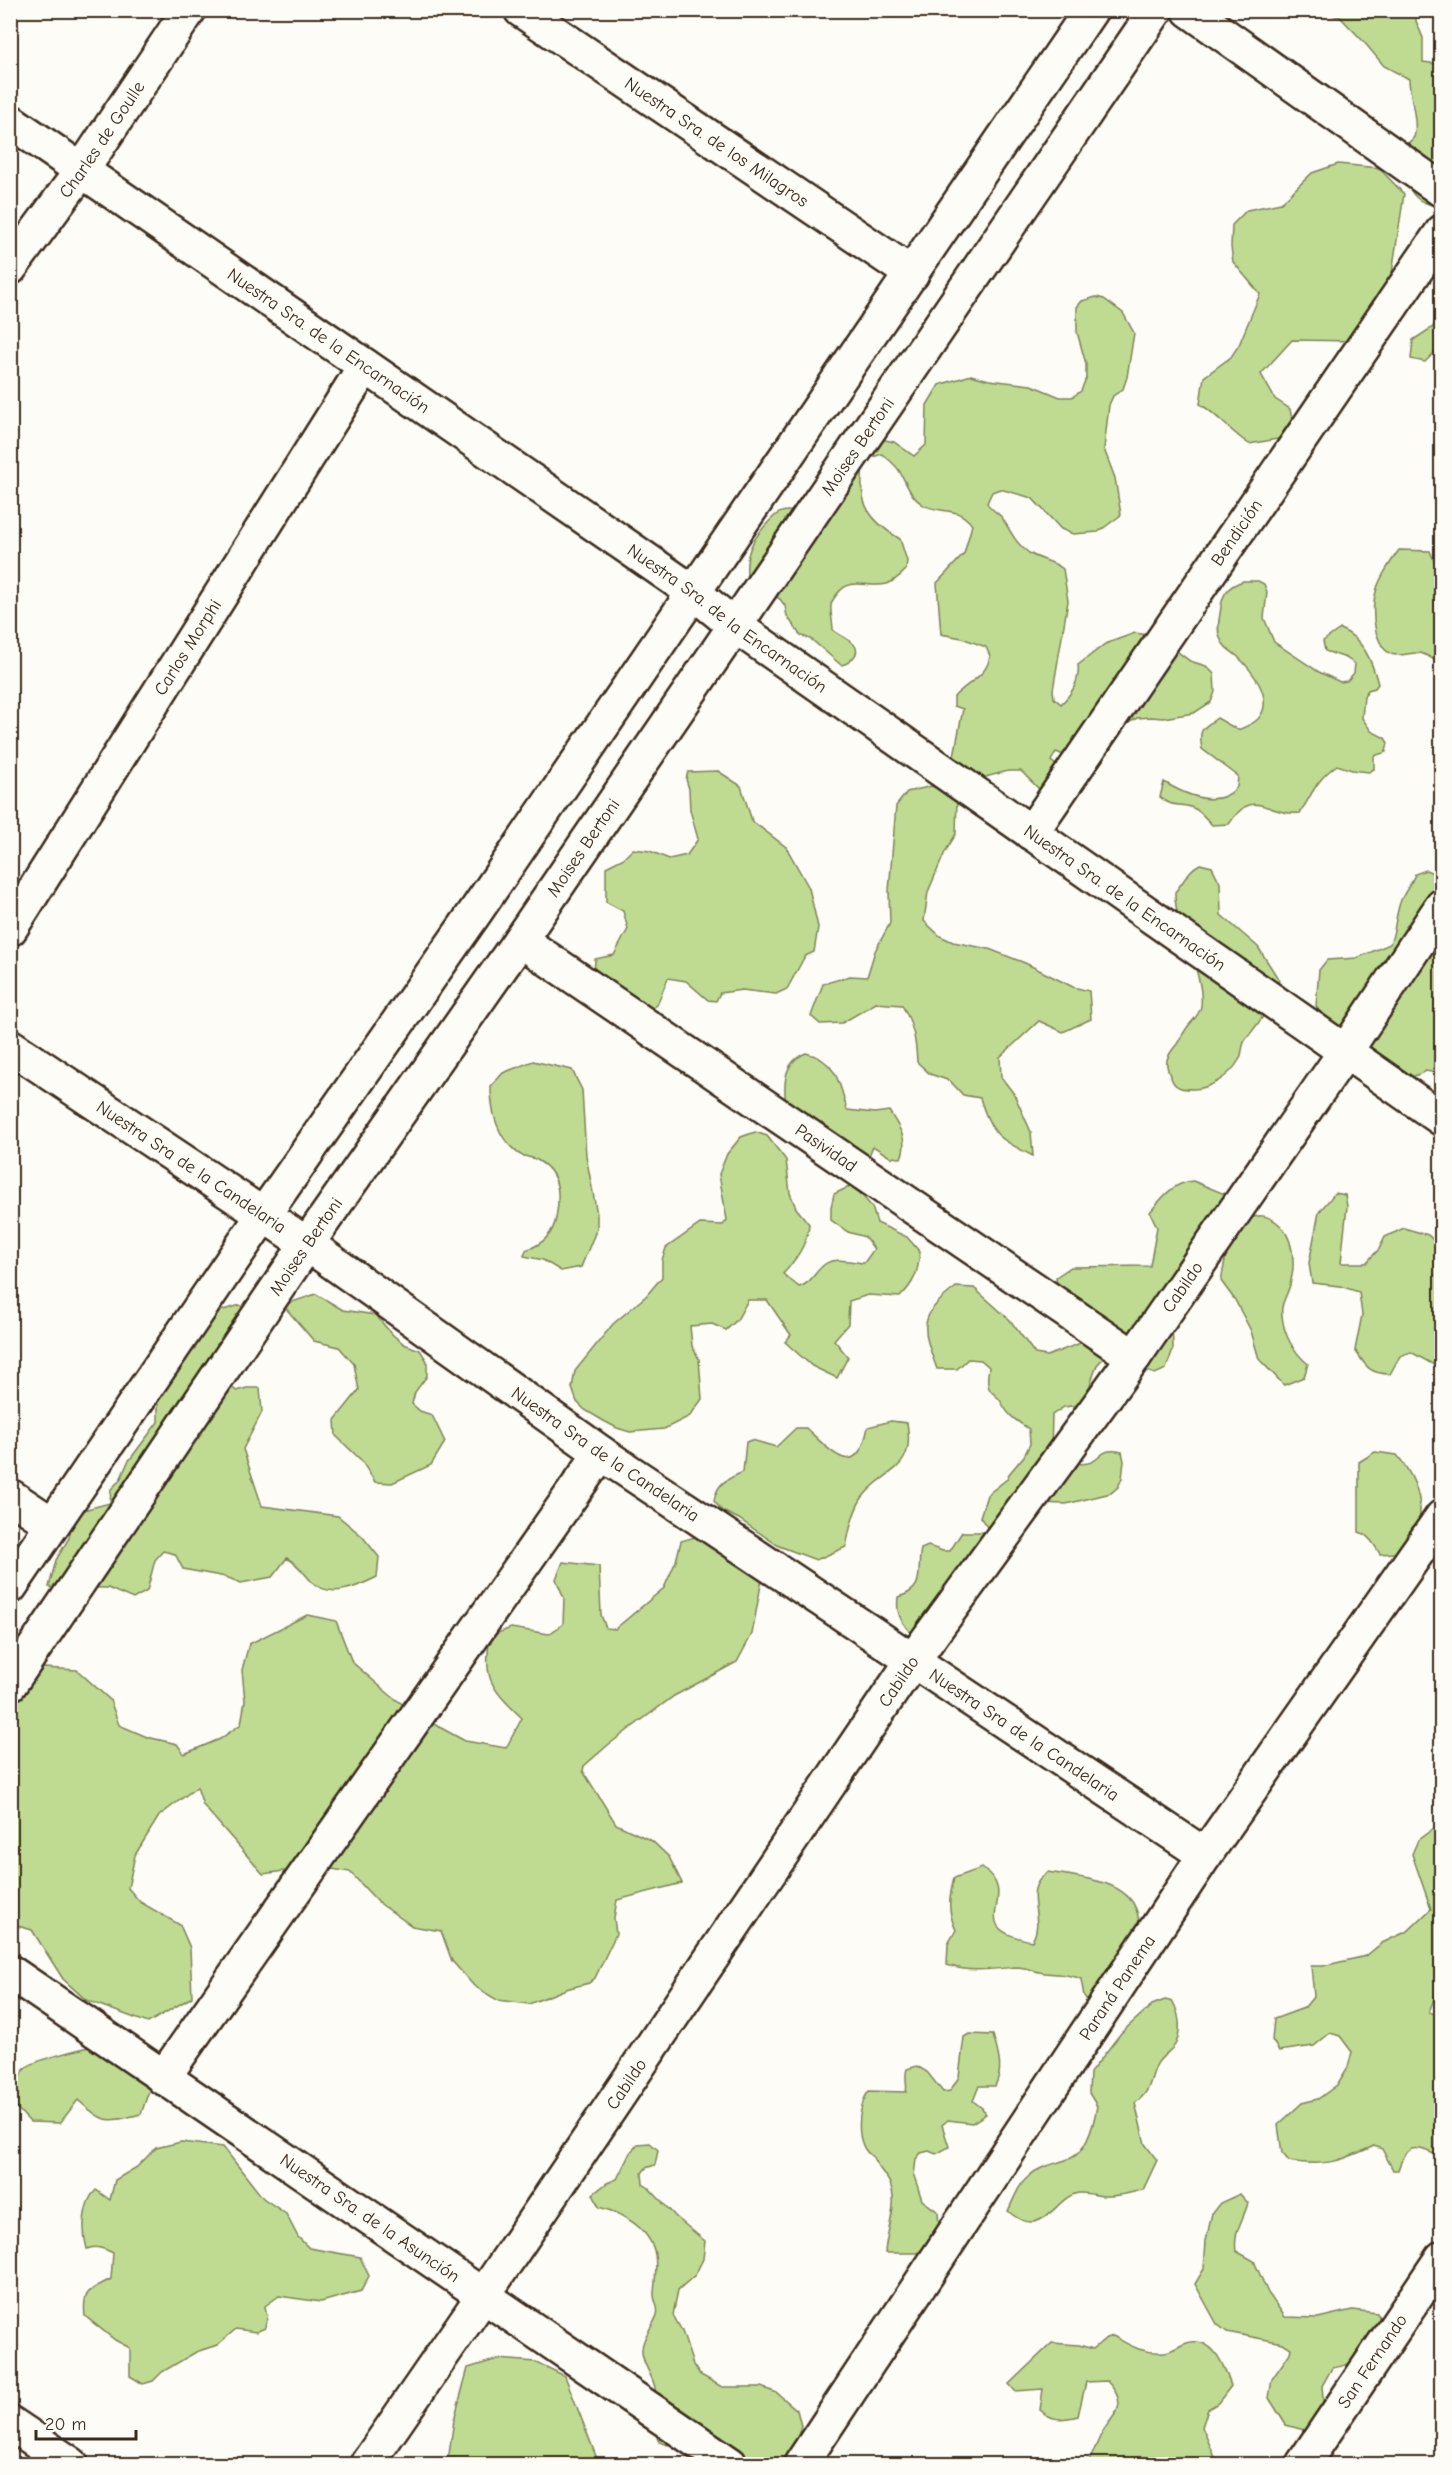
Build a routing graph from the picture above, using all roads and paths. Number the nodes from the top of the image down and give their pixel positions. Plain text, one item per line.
1 (189, 10) edge
2 (521, 10) edge
3 (1092, 10) edge
4 (1156, 10) edge
5 (1189, 10) edge
6 (10, 121) edge
7 (82, 170) junction
8 (1442, 189) edge
9 (1442, 232) edge
10 (10, 268) edge
11 (912, 274) junction
12 (365, 366) junction
13 (693, 592) junction
14 (735, 626) junction
15 (1031, 833) junction
16 (1442, 906) edge
17 (10, 929) edge
18 (520, 940) junction
19 (10, 1046) edge
20 (1345, 1052) junction
21 (1442, 1119) edge
22 (264, 1214) junction
23 (307, 1244) junction
24 (1134, 1357) junction
25 (601, 1453) junction
26 (10, 1496) edge
27 (1442, 1517) edge
28 (52, 1524) junction
29 (10, 1587) edge
30 (914, 1660) junction
31 (10, 1684) edge
32 (1205, 1855) junction
33 (10, 1972) edge
34 (163, 2078) junction
35 (1442, 2258) edge
36 (483, 2296) junction
37 (10, 2423) edge
38 (71, 2464) edge
39 (367, 2464) edge
40 (730, 2464) edge
41 (801, 2464) edge
42 (1303, 2464) edge

1 - 7 street, Charles de Goulle
2 - 11 street, Nuestra Sra. de los Milagros
3 - 11 street
4 - 14 street, Moises Bertoni
5 - 8 street
6 - 7 street, Nuestra Sra. de la Encarnación
7 - 10 street, Charles de Goulle
7 - 12 street, Nuestra Sra. de la Encarnación
9 - 15 street, Bendición
11 - 13 street
12 - 13 street, Nuestra Sra. de la Encarnación
12 - 17 street, Carlos Morphi
13 - 14 street, Nuestra Sra. de la Encarnación
13 - 22 street
14 - 15 street, Nuestra Sra. de la Encarnación
14 - 18 street, Moises Bertoni
15 - 20 street, Nuestra Sra. de la Encarnación
16 - 20 street, Cabildo
18 - 23 street, Moises Bertoni
18 - 24 street, Pasividad
19 - 22 street, Nuestra Sra de la Candelaria
20 - 21 street, Nuestra Sra. de la Encarnación
20 - 24 street, Cabildo
22 - 23 street, Nuestra Sra de la Candelaria
22 - 28 street
23 - 25 street, Nuestra Sra de la Candelaria
23 - 31 street, Moises Bertoni
24 - 30 street, Cabildo
25 - 30 street, Nuestra Sra de la Candelaria
25 - 34 street
26 - 28 street
27 - 32 street, Paraná Panema
28 - 29 street
30 - 32 street, Nuestra Sra de la Candelaria
30 - 36 street, Cabildo
32 - 41 street, Paraná Panema
33 - 34 street, Nuestra Sra. de la Asunción
34 - 36 street, Nuestra Sra. de la Asunción
35 - 42 street, San Fernando
36 - 39 street, Cabildo
36 - 40 street, Nuestra Sra. de la Asunción
37 - 38 street

